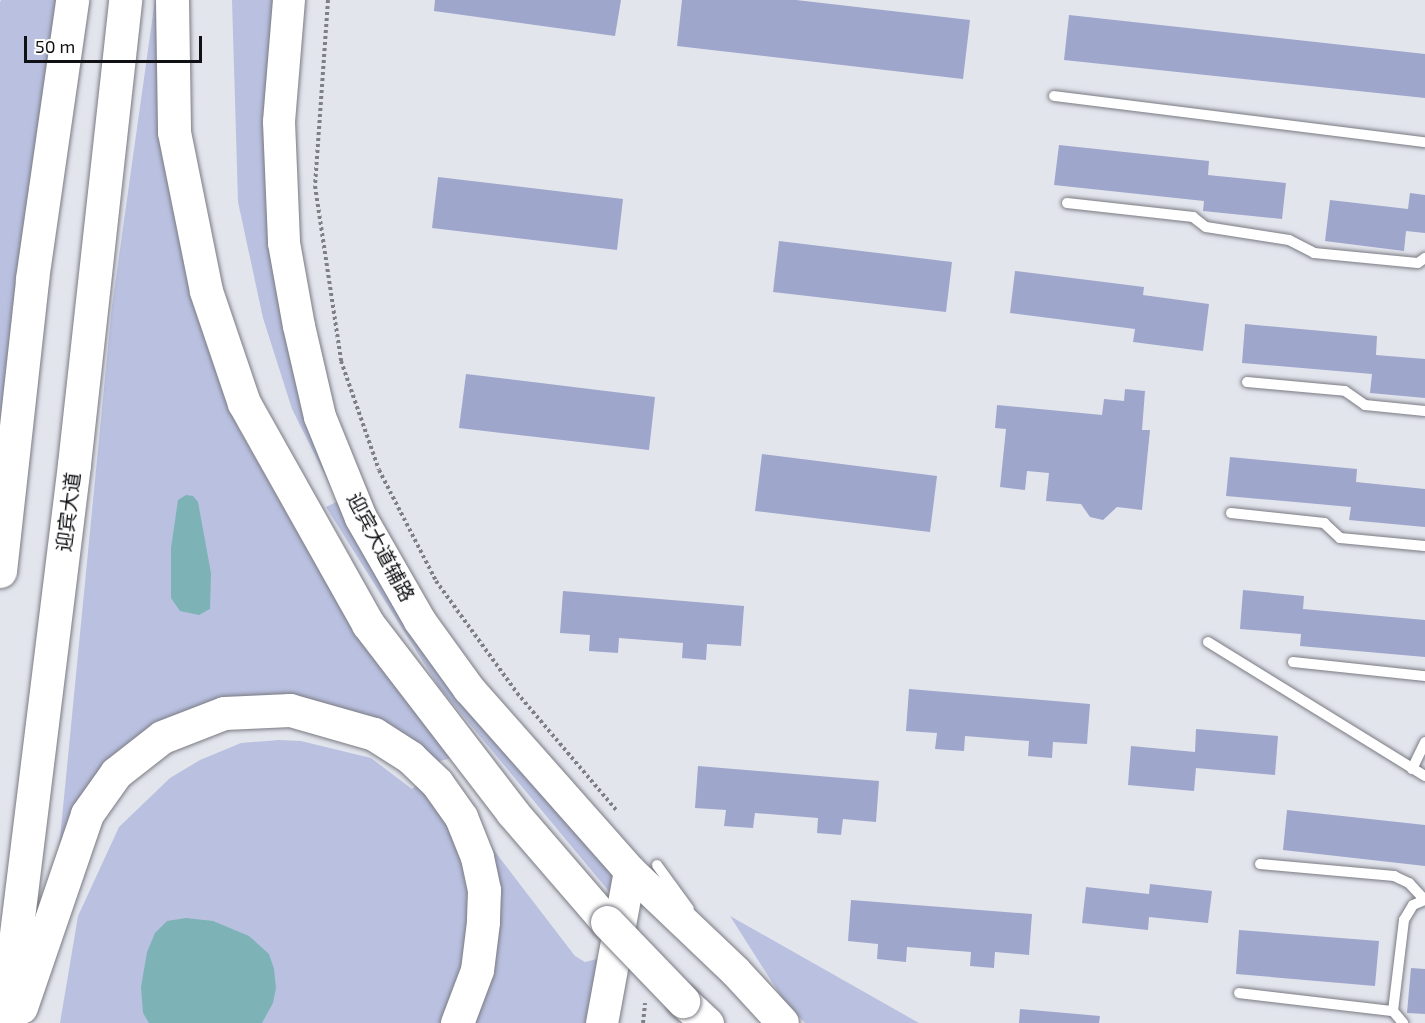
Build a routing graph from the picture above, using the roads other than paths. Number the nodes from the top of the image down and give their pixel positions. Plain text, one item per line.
1 (72, 0) edge
2 (125, 0) edge
3 (172, 0) edge
4 (289, 0) edge
5 (1054, 96) dead end
6 (1425, 142) edge
7 (1067, 203) dead end
8 (1425, 258) edge
9 (1247, 382) dead end
10 (1425, 411) edge
11 (1231, 513) dead end
12 (1425, 546) edge
13 (0, 571) edge
14 (1208, 642) dead end
15 (1293, 662) dead end
16 (1425, 676) edge
17 (1425, 742) edge
18 (1412, 769) junction
19 (1425, 776) edge
20 (1260, 864) dead end
21 (643, 868) junction
22 (1425, 900) edge
23 (1239, 993) dead end
24 (463, 1011) edge
25 (1393, 1011) junction
26 (5, 1023) edge
27 (16, 1023) edge
28 (602, 1023) edge
29 (707, 1023) edge
30 (783, 1023) edge
31 (1403, 1023) edge

1 - 13 highway
2 - 26 highway, 迎宾大道
3 - 29 highway, bridge
4 - 21 main road, 迎宾大道辅路
5 - 6 lane
7 - 8 lane
9 - 10 lane
11 - 12 lane
14 - 18 lane
15 - 16 lane
17 - 18 lane
18 - 19 lane
20 - 22 lane
21 - 28 main road
21 - 30 main road, 迎宾大道辅路
22 - 25 lane
23 - 25 lane
24 - 27 highway
25 - 31 lane

